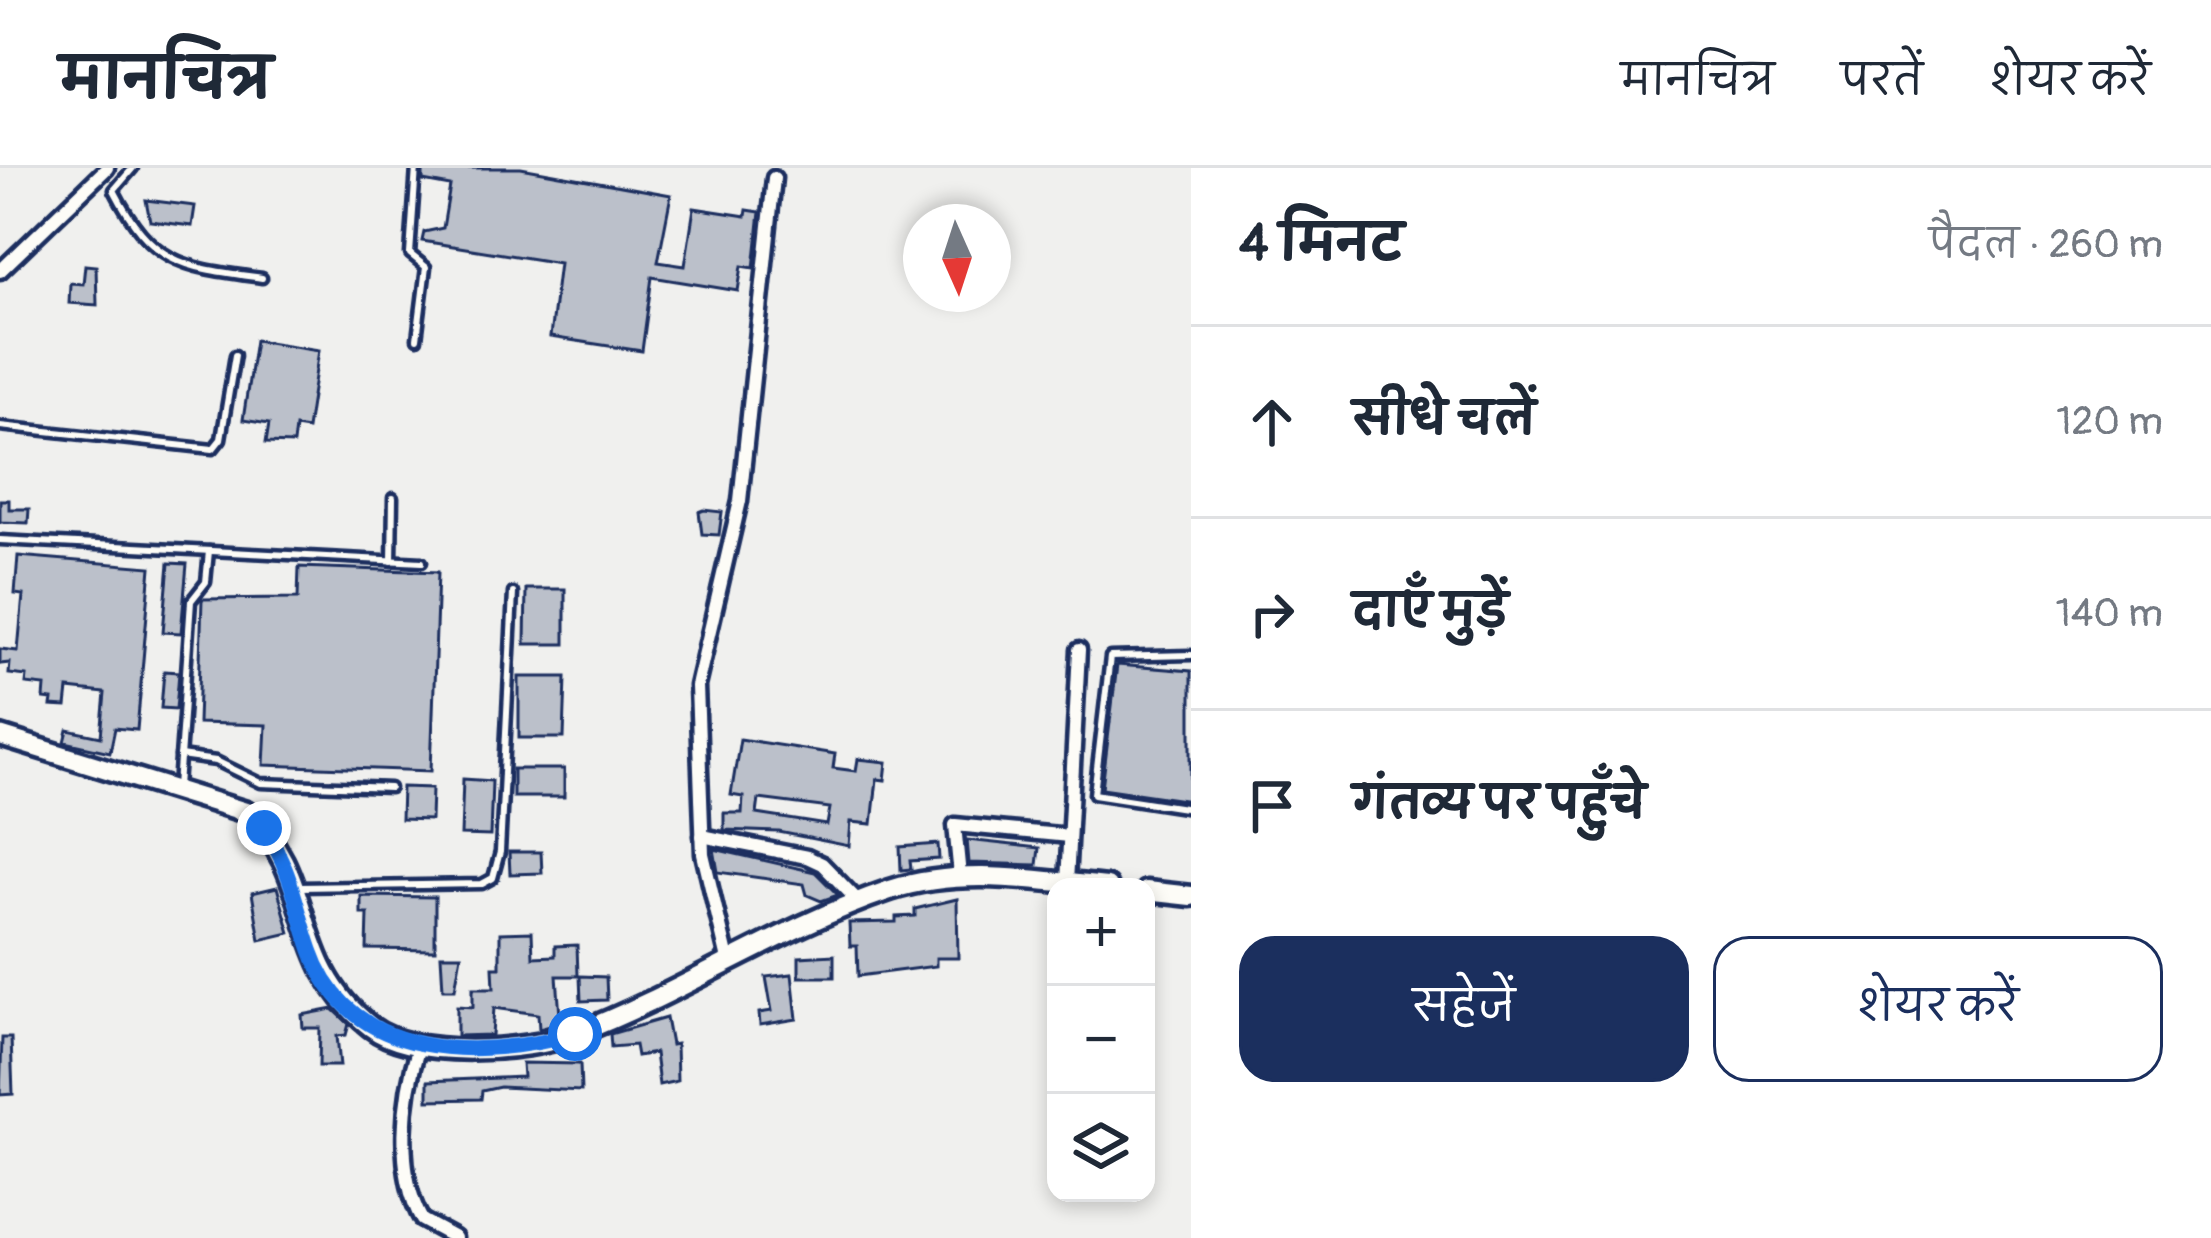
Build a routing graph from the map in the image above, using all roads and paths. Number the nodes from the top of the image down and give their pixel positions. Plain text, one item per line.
1 (107, 168) edge
2 (134, 168) edge
3 (416, 168) edge
4 (774, 178) dead end
5 (0, 271) edge
6 (262, 278) dead end
7 (417, 339) dead end
8 (235, 355) dead end
9 (0, 426) edge
10 (393, 498) dead end
11 (0, 540) edge
12 (208, 551) junction
13 (392, 561) junction
14 (422, 562) dead end
15 (513, 593) dead end
16 (1079, 650) dead end
17 (1191, 655) edge
18 (0, 736) edge
19 (180, 756) junction
20 (390, 788) dead end
21 (177, 791) junction
22 (1191, 809) edge
23 (702, 836) junction
24 (1069, 836) junction
25 (960, 875) junction
26 (1072, 878) edge
27 (1047, 883) edge
28 (296, 887) junction
29 (1155, 892) edge
30 (1191, 896) edge
31 (859, 902) junction
32 (729, 964) junction
33 (419, 1046) junction
34 (455, 1238) edge

1 - 5 street
2 - 6 lane
3 - 7 lane
4 - 23 street
8 - 9 lane
10 - 13 lane
11 - 12 lane
12 - 13 lane
12 - 19 lane
13 - 14 lane
15 - 28 lane
16 - 24 street
17 - 22 lane
18 - 21 street
19 - 20 lane
19 - 21 lane
21 - 28 street
23 - 31 street
23 - 32 street
24 - 25 street
24 - 26 street
25 - 27 street
25 - 31 street
28 - 33 street
29 - 30 street
31 - 32 street
32 - 33 street
33 - 34 street

